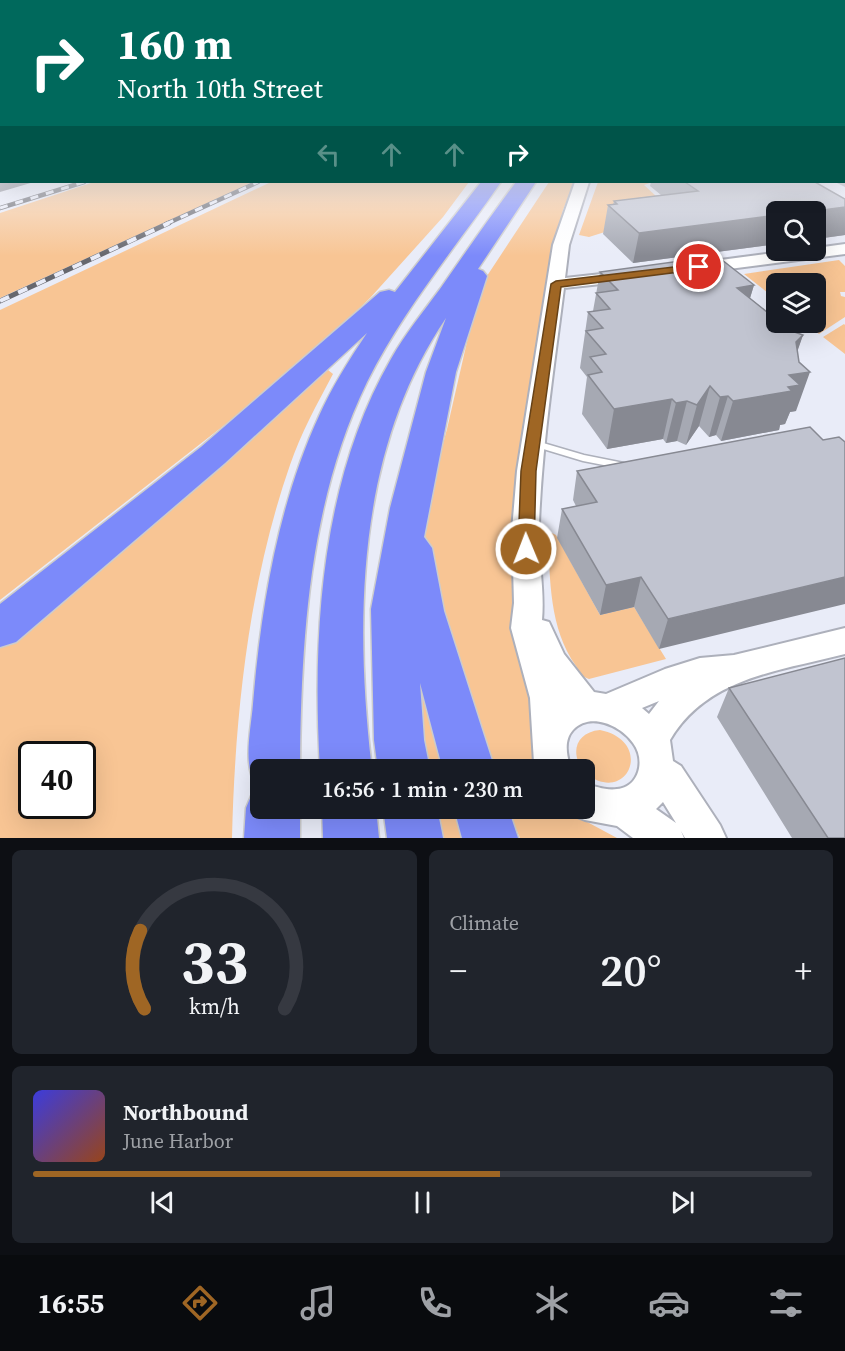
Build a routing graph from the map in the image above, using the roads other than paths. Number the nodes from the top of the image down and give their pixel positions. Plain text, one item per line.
1 (490, 183) edge
2 (525, 183) edge
3 (582, 183) edge
4 (447, 239) junction
5 (486, 240) junction
6 (845, 249) edge
7 (681, 270) edge
8 (642, 274) edge
9 (556, 284) junction
10 (533, 443) junction
11 (638, 464) edge
12 (409, 508) junction
13 (530, 603) junction
14 (0, 629) edge
15 (845, 641) edge
16 (734, 669) junction
17 (598, 708) junction
18 (552, 756) edge
19 (655, 756) junction
20 (274, 759) edge
21 (345, 759) edge
22 (402, 759) edge
23 (466, 759) edge
24 (595, 805) edge
25 (623, 808) junction
26 (273, 819) edge
27 (350, 819) edge
28 (411, 819) edge
29 (484, 819) edge
30 (272, 838) edge
31 (351, 838) edge
32 (414, 838) edge
33 (490, 838) edge
34 (665, 838) edge
35 (707, 838) edge

1 - 4 highway
2 - 5 highway
3 - 9 street
4 - 14 highway
4 - 20 highway
5 - 12 highway
5 - 21 highway
6 - 7 street
8 - 9 street
9 - 10 street
10 - 11 lane
10 - 13 street
12 - 22 highway
12 - 23 highway
13 - 17 street
13 - 18 street
15 - 16 street
16 - 17 street
16 - 19 street
17 - 18 street
17 - 19 street
19 - 25 street
19 - 35 street
24 - 25 street
25 - 34 street
26 - 30 highway
27 - 31 highway
28 - 32 highway
29 - 33 highway

